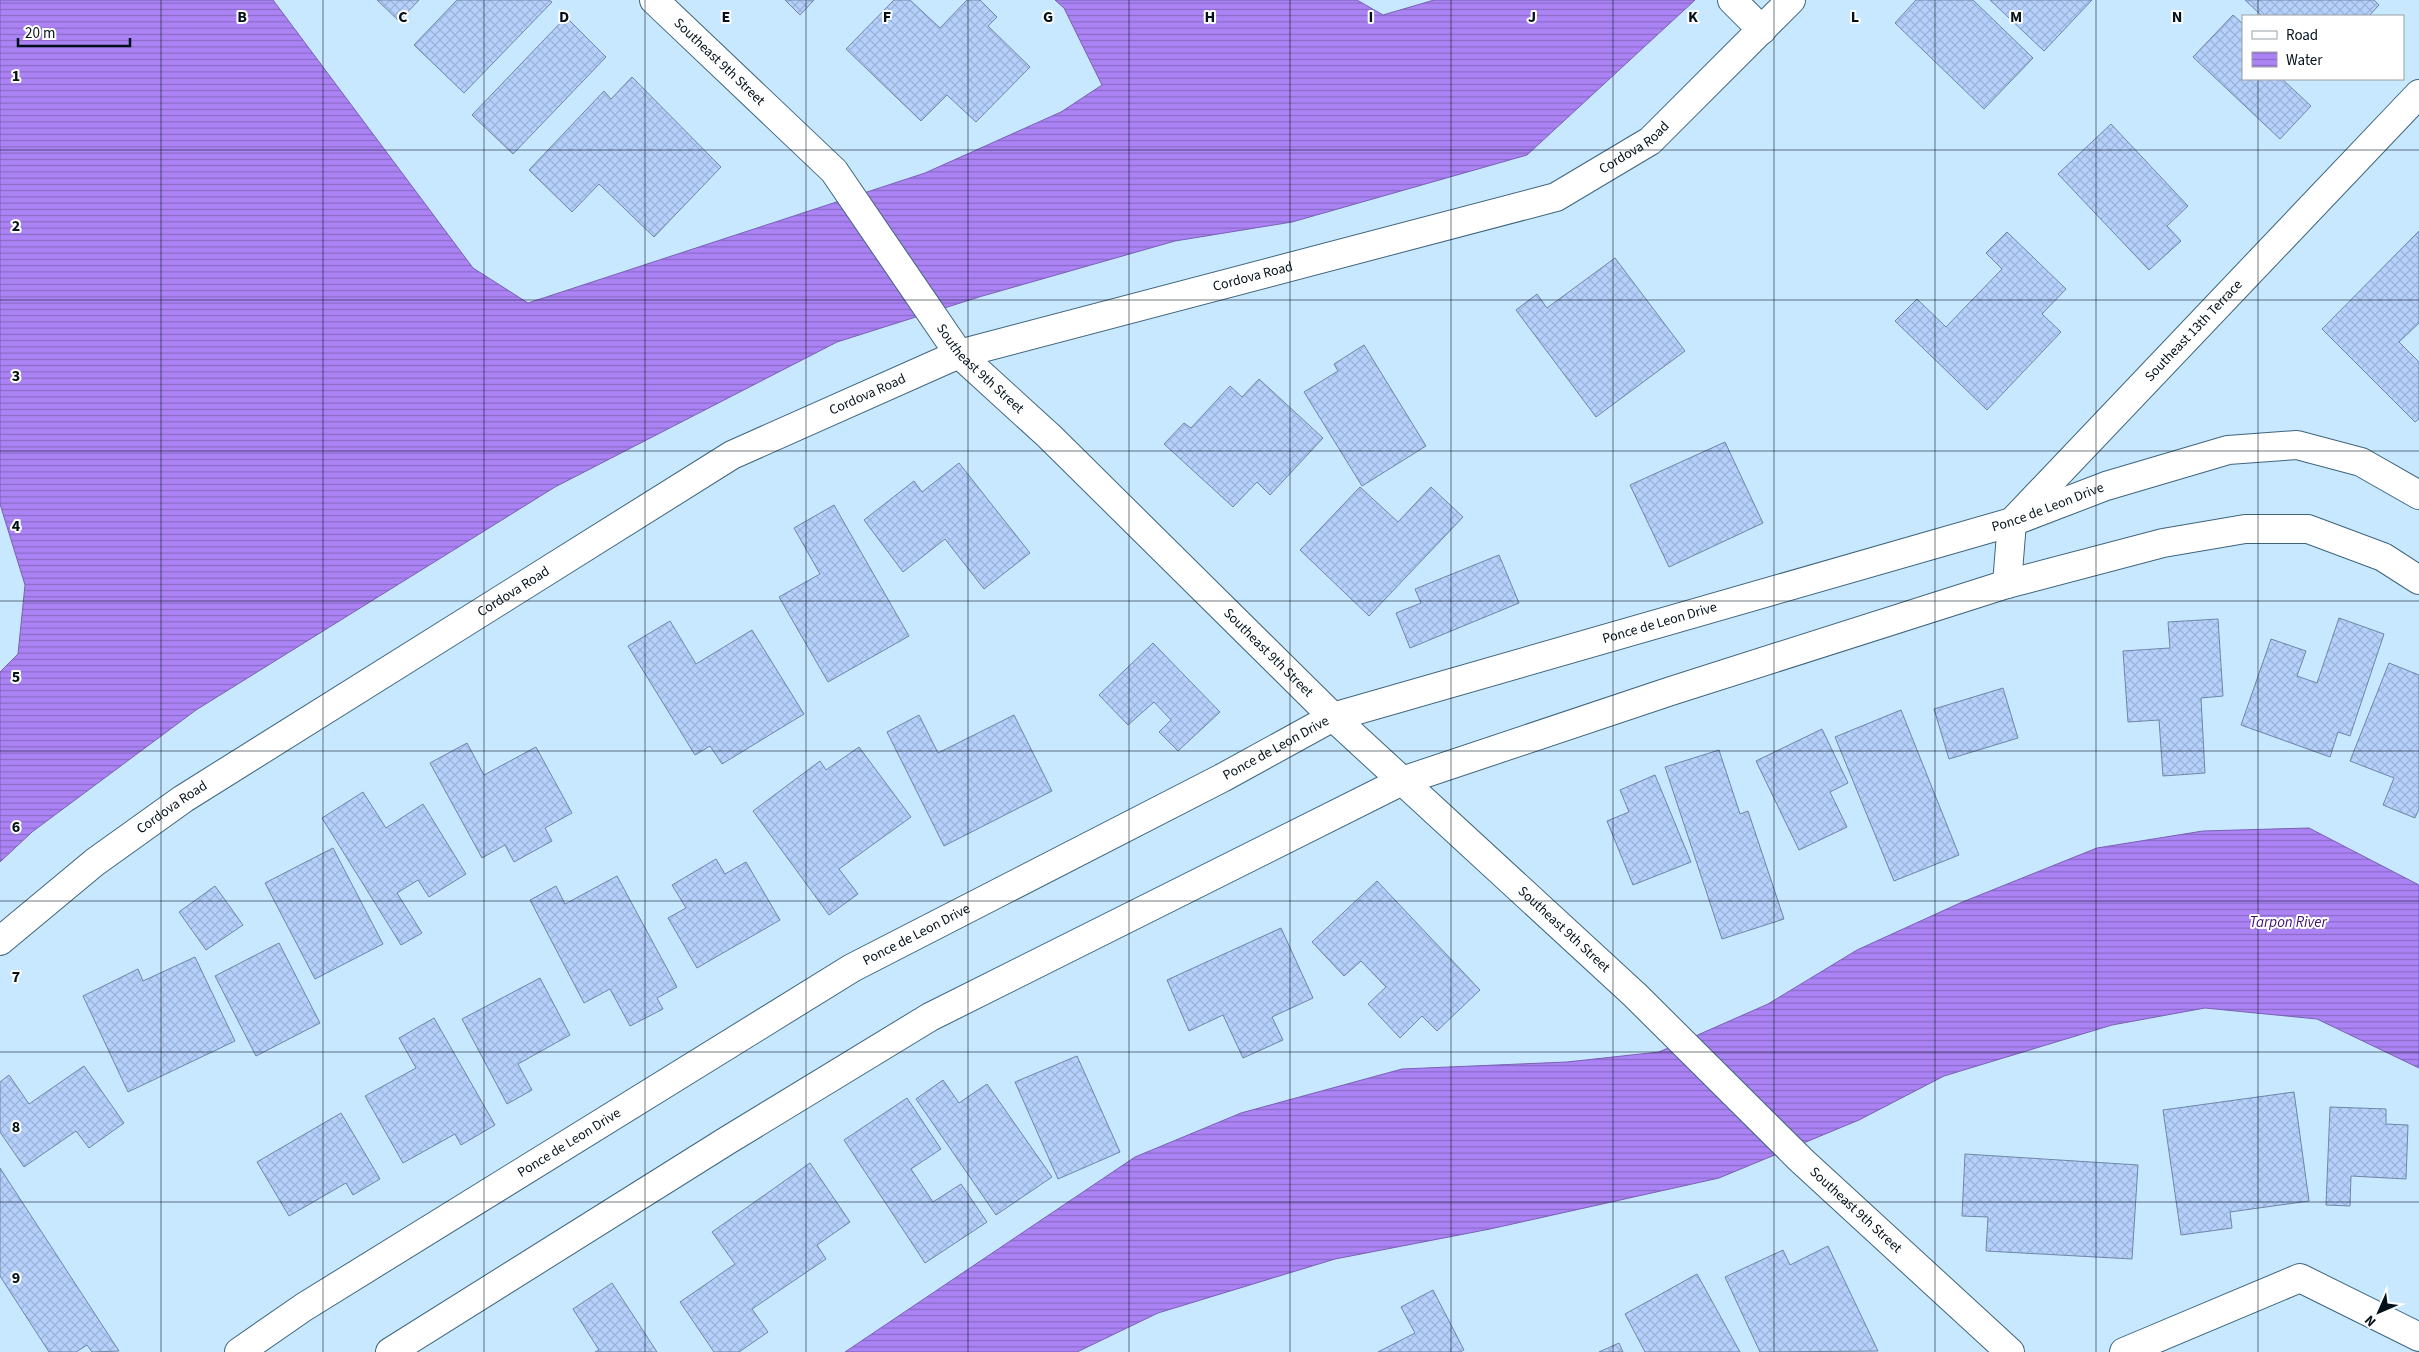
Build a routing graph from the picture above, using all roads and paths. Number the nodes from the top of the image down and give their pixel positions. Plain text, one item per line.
1 (654, 0) edge
2 (1732, 0) edge
3 (1791, 0) edge
4 (1762, 30) junction
5 (2419, 94) edge
6 (959, 354) junction
7 (2419, 495) edge
8 (2012, 522) junction
9 (2419, 580) edge
10 (2007, 584) junction
11 (1333, 717) junction
12 (1402, 781) junction
13 (0, 941) edge
14 (2419, 1337) edge
15 (239, 1352) edge
16 (390, 1352) edge
17 (2010, 1352) edge
18 (2124, 1352) edge

1 - 6 street, Southeast 9th Street
2 - 4 street
3 - 4 street, Cordova Road
4 - 6 street, Cordova Road
5 - 8 street, Southeast 13th Terrace
6 - 11 street, Southeast 9th Street
6 - 13 street, Cordova Road
7 - 8 street, Ponce de Leon Drive
8 - 10 street
8 - 11 street, Ponce de Leon Drive
9 - 10 street
10 - 12 street
11 - 12 street, Southeast 9th Street
11 - 15 street, Ponce de Leon Drive
12 - 16 street
12 - 17 street, Southeast 9th Street
14 - 18 street

